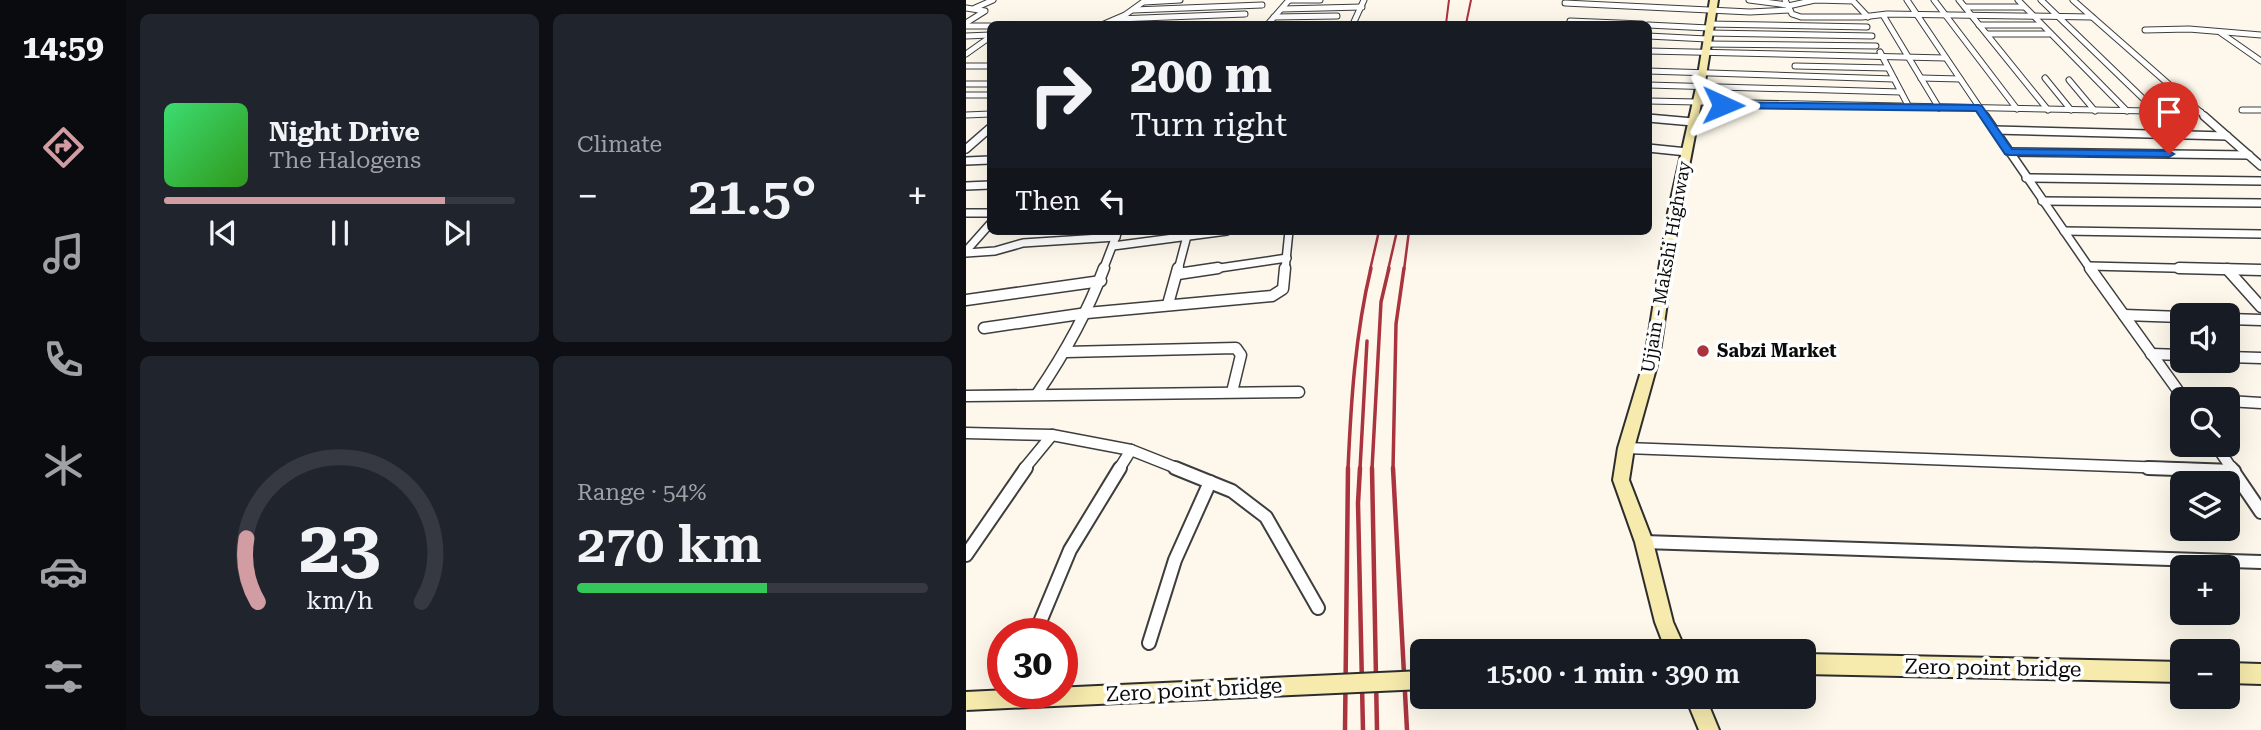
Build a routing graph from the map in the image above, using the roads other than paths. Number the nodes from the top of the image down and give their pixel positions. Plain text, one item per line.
1 (973, 0) edge
2 (993, 0) edge
3 (1180, 0) edge
4 (1289, 0) edge
5 (1320, 0) edge
6 (1364, 0) edge
7 (1749, 0) edge
8 (1907, 0) edge
9 (1934, 0) edge
10 (1959, 0) edge
11 (2018, 0) edge
12 (2041, 0) edge
13 (2073, 0) edge
14 (1145, 1) edge
15 (1565, 3) dead end
16 (966, 5) edge
17 (1262, 5) dead end
18 (1787, 5) edge
19 (1208, 7) junction
20 (1362, 7) junction
21 (1965, 7) junction
22 (2025, 7) junction
23 (974, 9) junction
24 (1282, 9) junction
25 (1133, 10) junction
26 (1245, 14) dead end
27 (1883, 15) junction
28 (1918, 15) junction
29 (1947, 15) junction
30 (1201, 16) junction
31 (1337, 16) dead end
32 (1972, 16) junction
33 (2033, 16) junction
34 (2058, 16) junction
35 (1274, 17) junction
36 (1865, 17) junction
37 (2092, 17) junction
38 (1117, 19) junction
39 (1112, 21) edge
40 (1271, 21) edge
41 (1355, 21) edge
42 (966, 25) edge
43 (1652, 25) edge
44 (1979, 25) junction
45 (2041, 25) junction
46 (987, 26) edge
47 (1867, 27) junction
48 (1709, 29) edge
49 (2145, 30) dead end
50 (2217, 31) junction
51 (1784, 34) junction
52 (1987, 34) junction
53 (2049, 34) junction
54 (2261, 34) edge
55 (966, 36) edge
56 (987, 36) edge
57 (1652, 36) edge
58 (1872, 36) junction
59 (987, 38) edge
60 (1788, 45) junction
61 (1876, 46) junction
62 (987, 48) edge
63 (1652, 50) edge
64 (969, 51) edge
65 (1791, 54) junction
66 (1882, 56) junction
67 (1908, 57) junction
68 (1945, 58) junction
69 (2261, 61) edge
70 (966, 66) edge
71 (987, 66) edge
72 (1795, 66) junction
73 (1888, 68) junction
74 (1652, 72) edge
75 (1798, 76) junction
76 (1921, 78) junction
77 (2045, 78) dead end
78 (1894, 79) junction
79 (1960, 79) junction
80 (2069, 80) dead end
81 (1700, 81) junction
82 (966, 84) edge
83 (987, 84) edge
84 (1652, 85) edge
85 (1901, 92) junction
86 (966, 95) edge
87 (987, 95) edge
88 (1652, 101) edge
89 (1696, 104) junction
90 (1909, 107) junction
91 (1939, 108) junction
92 (1979, 108) junction
93 (2017, 109) junction
94 (2048, 110) junction
95 (2071, 110) junction
96 (2242, 110) dead end
97 (2261, 110) edge
98 (2095, 111) junction
99 (2127, 111) junction
100 (2157, 112) junction
101 (2201, 112) junction
102 (987, 114) edge
103 (966, 115) edge
104 (1652, 118) edge
105 (1693, 122) junction
106 (1994, 130) junction
107 (987, 131) edge
108 (2227, 136) junction
109 (966, 138) edge
110 (977, 140) junction
111 (987, 142) edge
112 (1652, 148) edge
113 (966, 149) edge
114 (1687, 152) junction
115 (2009, 152) junction
116 (2249, 155) junction
117 (987, 160) edge
118 (966, 161) edge
119 (2261, 166) edge
120 (2026, 178) junction
121 (2261, 181) edge
122 (987, 185) edge
123 (966, 186) edge
124 (2042, 201) junction
125 (2261, 203) edge
126 (966, 213) edge
127 (987, 213) edge
128 (987, 228) edge
129 (2064, 231) junction
130 (2261, 234) edge
131 (1195, 235) edge
132 (1289, 235) edge
133 (1187, 236) junction
134 (1116, 238) edge
135 (966, 252) edge
136 (1287, 258) junction
137 (2089, 266) junction
138 (2227, 269) junction
139 (2261, 270) edge
140 (1178, 274) junction
141 (1101, 281) junction
142 (966, 300) edge
143 (1168, 304) junction
144 (2261, 307) edge
145 (1087, 313) junction
146 (2124, 316) junction
147 (2170, 317) edge
148 (2240, 319) edge
149 (2261, 320) edge
150 (984, 328) dead end
151 (1066, 352) junction
152 (2151, 354) junction
153 (2170, 355) edge
154 (2240, 357) edge
155 (2261, 358) edge
156 (2175, 387) edge
157 (1232, 392) junction
158 (1299, 392) dead end
159 (1037, 394) junction
160 (966, 396) edge
161 (2240, 402) edge
162 (2261, 403) edge
163 (966, 433) edge
164 (1052, 435) junction
165 (1626, 448) junction
166 (1131, 450) junction
167 (2224, 457) edge
168 (2234, 471) joint
169 (2240, 480) edge
170 (1210, 482) junction
171 (2261, 512) edge
172 (1644, 542) junction
173 (966, 555) edge
174 (2261, 562) edge
175 (1318, 608) dead end
176 (1042, 618) edge
177 (1671, 639) edge
178 (1149, 643) dead end
179 (1816, 664) edge
180 (2170, 673) edge
181 (2240, 673) edge
182 (2261, 674) edge
183 (1410, 681) edge
184 (966, 701) edge
185 (1700, 709) edge
186 (1709, 730) edge

1 - 16 street
2 - 23 street
3 - 14 street
4 - 5 street
4 - 24 street
6 - 20 street
7 - 18 street
8 - 28 street
9 - 29 street
10 - 21 street
11 - 22 street
12 - 34 street
13 - 37 street
14 - 25 street
15 - 48 street
16 - 23 street
17 - 19 street
18 - 36 street
18 - 36 street
18 - 48 street
19 - 25 street
19 - 30 street
20 - 24 street
20 - 41 street
21 - 22 street
21 - 32 street
22 - 33 street
23 - 42 street
24 - 35 street
25 - 38 street
26 - 30 street
27 - 28 street
27 - 36 street
27 - 67 street
28 - 29 street
28 - 68 street
29 - 32 street
29 - 93 street
30 - 38 street
31 - 35 street
32 - 33 street
32 - 44 street
33 - 34 street
33 - 45 street
34 - 37 street
34 - 100 street
35 - 40 street
36 - 47 street
37 - 101 street
38 - 39 street
42 - 46 street
43 - 48 street
44 - 45 street
44 - 52 street
45 - 53 street
47 - 48 street
47 - 58 street
48 - 51 street
48 - 57 street
48 - 60 street
48 - 63 street
48 - 65 street
48 - 81 main road, Ujjain - Makshi Highway
49 - 50 street
50 - 54 street
50 - 69 street
51 - 58 street
51 - 60 street
52 - 53 street
52 - 94 street
53 - 99 street
55 - 56 street
58 - 61 street
59 - 64 street
60 - 61 street
60 - 65 street
61 - 66 street
62 - 64 street
65 - 66 street
65 - 72 street
66 - 67 street
66 - 73 street
67 - 68 street
67 - 76 street
68 - 79 street
70 - 71 street
72 - 73 street
72 - 75 street
73 - 78 street
74 - 81 street
75 - 78 street
75 - 81 street
76 - 79 street
76 - 91 street
77 - 95 street
78 - 85 street
79 - 92 street
80 - 98 street
81 - 84 street
81 - 85 street
81 - 89 main road, Ujjain - Makshi Highway
82 - 83 street
85 - 90 street
86 - 87 street
88 - 89 street
89 - 90 street
89 - 105 main road, Ujjain - Makshi Highway
90 - 91 street
91 - 92 street
92 - 93 street
92 - 106 street
93 - 94 street
94 - 95 street
95 - 98 street
96 - 97 street
98 - 99 street
99 - 100 street
100 - 101 street
101 - 108 street
102 - 103 street
104 - 105 street
105 - 114 main road, Ujjain - Makshi Highway
106 - 108 street
106 - 115 street
107 - 110 street
108 - 116 street
109 - 110 street
110 - 111 street
110 - 113 street
112 - 114 street
114 - 165 main road, Ujjain - Makshi Highway
115 - 116 street
115 - 120 street
116 - 119 street
117 - 118 street
120 - 121 street
120 - 124 street
122 - 123 street
124 - 125 street
124 - 129 street
126 - 127 street
128 - 135 street
129 - 130 street
129 - 137 street
131 - 133 street
132 - 136 street
133 - 134 street
133 - 140 street
134 - 135 street
134 - 141 street
136 - 140 street
136 - 143 street
137 - 138 street
137 - 146 street
138 - 139 street
138 - 144 street
140 - 143 street
141 - 142 street
141 - 145 street
143 - 145 street
145 - 150 street
145 - 151 street
146 - 147 street
146 - 152 street
148 - 149 street
151 - 157 street
151 - 159 street
152 - 153 street
152 - 156 street
154 - 155 street
157 - 158 street
157 - 159 street
159 - 160 street
161 - 162 street
163 - 164 street
164 - 166 street
164 - 173 street
165 - 168 street
165 - 172 main road, Ujjain - Makshi Highway
166 - 170 street
166 - 176 street
167 - 168 street
169 - 171 street
170 - 175 street
170 - 178 street
172 - 174 street
172 - 177 main road, Ujjain - Makshi Highway
179 - 180 main road, Zero point bridge
181 - 182 main road
183 - 184 main road, Zero point bridge, bridge
185 - 186 main road

